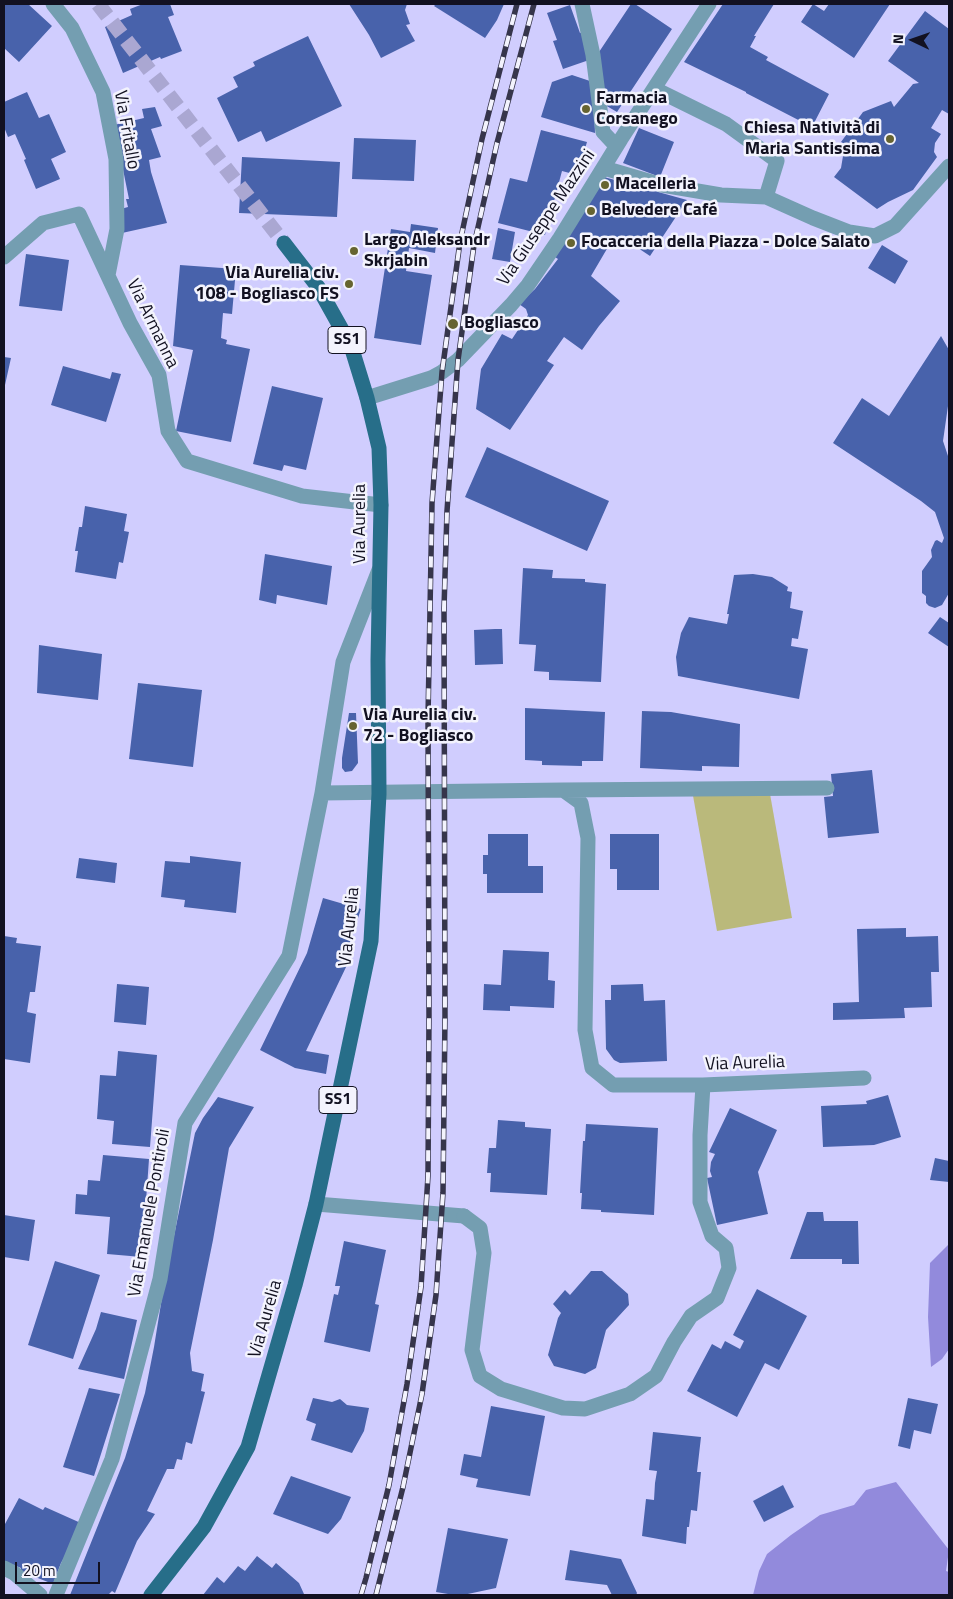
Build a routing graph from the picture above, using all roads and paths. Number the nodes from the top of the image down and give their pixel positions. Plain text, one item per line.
1 (53, 4) edge
2 (582, 4) edge
3 (709, 4) edge
4 (655, 89) junction
5 (616, 146) junction
6 (949, 166) edge
7 (604, 168) junction
8 (766, 197) junction
9 (284, 243) tunnel mouth
10 (4, 257) edge
11 (108, 275) junction
12 (367, 398) junction
13 (381, 505) junction
14 (380, 566) junction
15 (827, 788) dead end
16 (563, 790) junction
17 (322, 793) junction
18 (379, 794) junction
19 (864, 1078) dead end
20 (703, 1085) junction
21 (316, 1204) junction
22 (4, 1568) edge
23 (40, 1595) edge
24 (56, 1595) edge
25 (151, 1595) edge

1 - 11 street, Via Fritallo
2 - 5 street
3 - 4 street, Via Giuseppe Mazzini
4 - 5 street, Via Giuseppe Mazzini
4 - 8 street
5 - 7 street, Via Giuseppe Mazzini
6 - 8 street
7 - 8 street
7 - 12 street, Via Giuseppe Mazzini
9 - 12 main road, Via Aurelia / SS1
10 - 11 street, Via Armanna
11 - 13 street, Via Armanna
12 - 13 main road, Via Aurelia / SS1
13 - 14 main road, Via Aurelia / SS1
14 - 17 street, Via Emanuele Pontiroli
14 - 18 main road, Via Aurelia / SS1
15 - 16 street
16 - 18 street
16 - 20 street, Via Aurelia
17 - 18 street
17 - 24 street, Via Emanuele Pontiroli
18 - 21 main road, Via Aurelia / SS1
19 - 20 street, Via Aurelia
20 - 21 street
21 - 25 main road, Via Aurelia / SS1
22 - 23 street

